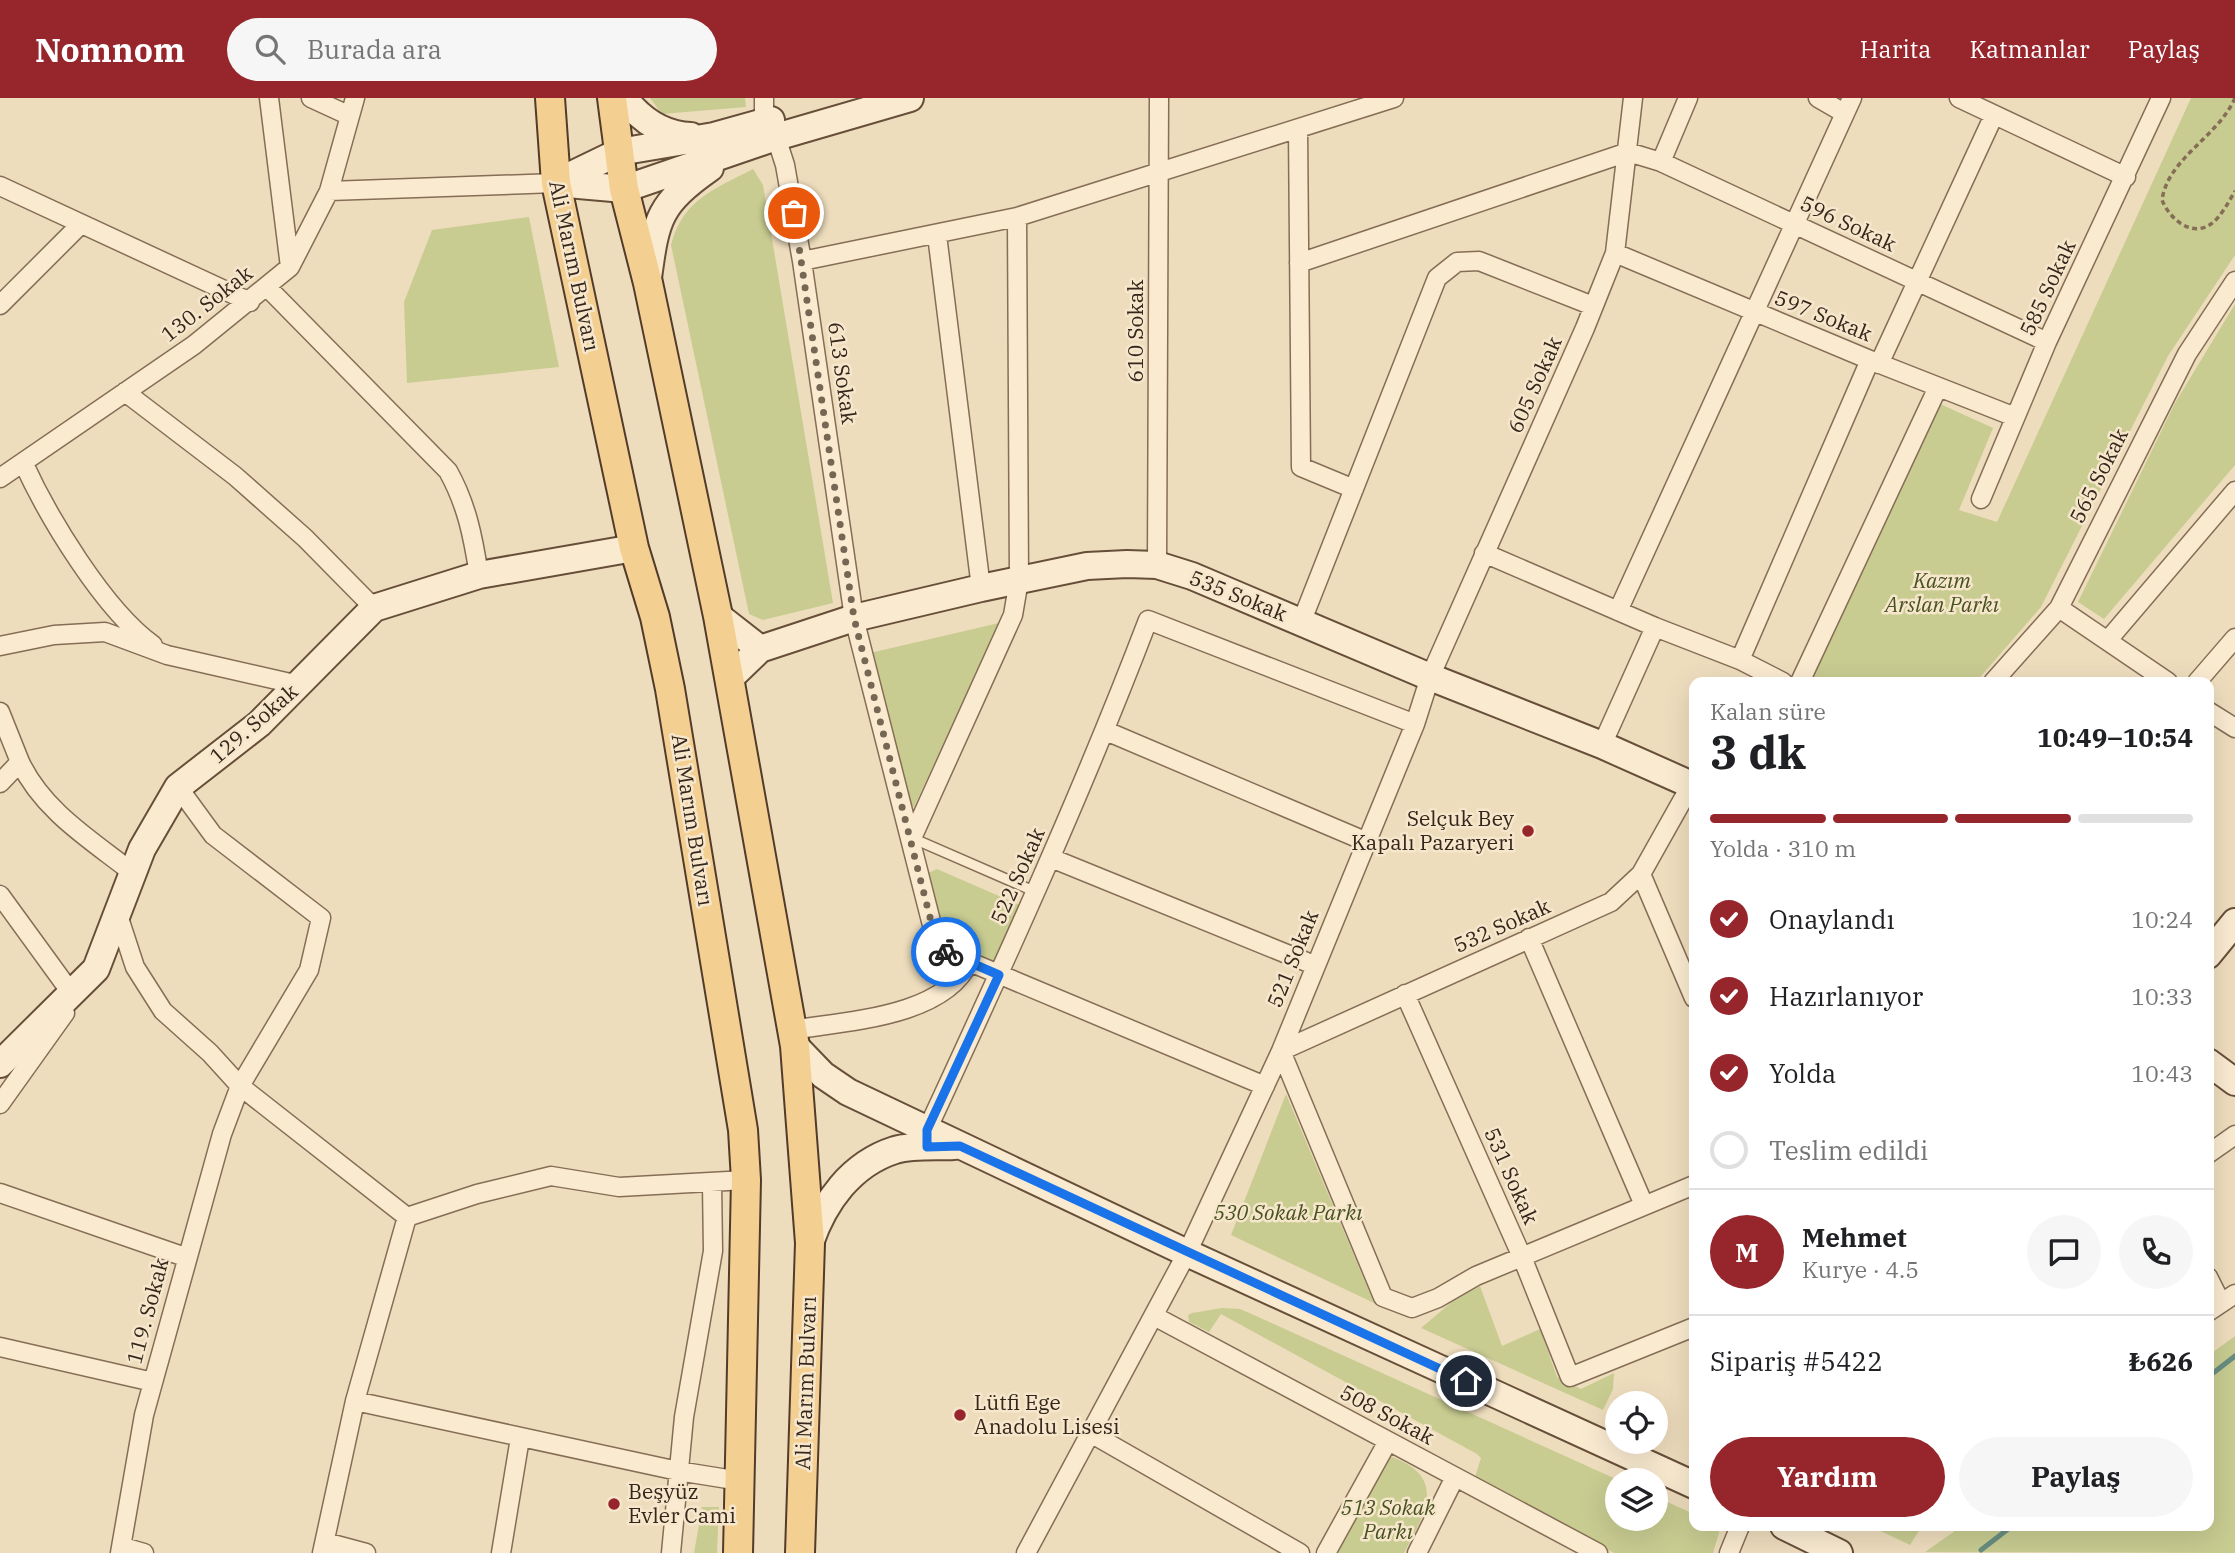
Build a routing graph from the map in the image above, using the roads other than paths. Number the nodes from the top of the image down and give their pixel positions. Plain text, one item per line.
1 (269, 98) edge
2 (311, 98) edge
3 (550, 98) edge
4 (612, 98) edge
5 (624, 98) edge
6 (848, 98) edge
7 (910, 98) edge
8 (1159, 98) edge
9 (1394, 98) edge
10 (1633, 98) edge
11 (1689, 98) edge
12 (1818, 98) edge
13 (1959, 98) edge
14 (2161, 98) edge
15 (352, 106) edge
16 (1848, 106) edge
17 (1987, 107) edge
18 (768, 119) edge
19 (1298, 129) junction
20 (723, 144) junction
21 (619, 152) junction
22 (1628, 152) junction
23 (1661, 162) junction
24 (1159, 174) junction
25 (2126, 177) junction
26 (555, 183) junction
27 (0, 186) edge
28 (624, 189) junction
29 (329, 191) junction
30 (1017, 217) junction
31 (1794, 224) junction
32 (80, 225) junction
33 (937, 235) junction
34 (1615, 253) junction
35 (802, 261) junction
36 (1299, 263) junction
37 (290, 267) junction
38 (1917, 281) junction
39 (2235, 282) edge
40 (648, 283) junction
41 (267, 287) junction
42 (250, 302) junction
43 (0, 305) edge
44 (1593, 306) junction
45 (1753, 312) junction
46 (2047, 342) junction
47 (1875, 362) junction
48 (1938, 387) junction
49 (125, 392) junction
50 (2015, 417) junction
51 (23, 462) junction
52 (0, 478) edge
53 (1354, 489) junction
54 (2235, 491) edge
55 (1981, 499) dead end
56 (634, 548) junction
57 (1484, 553) junction
58 (1157, 565) junction
59 (479, 575) junction
60 (1019, 580) junction
61 (981, 588) junction
62 (374, 608) junction
63 (2060, 608) junction
64 (1618, 611) junction
65 (718, 616) junction
66 (854, 618) junction
67 (1301, 622) junction
68 (1655, 627) junction
69 (2235, 638) edge
70 (2108, 639) junction
71 (0, 646) edge
72 (760, 649) junction
73 (167, 655) junction
74 (1740, 660) junction
75 (1430, 677) junction
76 (1773, 677) edge
77 (1802, 677) edge
78 (1998, 677) edge
79 (2161, 677) edge
80 (2201, 677) edge
81 (729, 679) junction
82 (299, 685) junction
83 (0, 712) edge
84 (2214, 715) edge
85 (1415, 724) junction
86 (2235, 728) edge
87 (1106, 730) junction
88 (1602, 745) junction
89 (20, 762) junction
90 (0, 783) edge
91 (1689, 784) edge
92 (178, 787) junction
93 (1689, 790) edge
94 (912, 838) junction
95 (1367, 842) junction
96 (1051, 858) junction
97 (133, 873) junction
98 (1641, 874) junction
99 (1036, 892) junction
100 (0, 895) edge
101 (118, 915) junction
102 (2235, 922) edge
103 (1529, 938) junction
104 (2214, 948) edge
105 (969, 962) junction
106 (1314, 965) junction
107 (1689, 968) edge
108 (96, 969) junction
109 (999, 975) junction
110 (72, 994) junction
111 (1405, 994) junction
112 (794, 1038) junction
113 (1281, 1051) junction
114 (0, 1064) edge
115 (2214, 1066) edge
116 (2235, 1082) edge
117 (240, 1086) junction
118 (1265, 1086) junction
119 (0, 1104) edge
120 (2235, 1136) edge
121 (927, 1139) junction
122 (2214, 1150) edge
123 (746, 1180) junction
124 (712, 1184) junction
125 (1689, 1187) edge
126 (0, 1192) edge
127 (1644, 1205) junction
128 (407, 1217) junction
129 (810, 1243) junction
130 (1187, 1253) junction
131 (185, 1257) junction
132 (1522, 1257) junction
133 (1154, 1316) junction
134 (1689, 1329) edge
135 (0, 1347) edge
136 (153, 1382) junction
137 (355, 1401) junction
138 (1092, 1434) junction
139 (520, 1438) junction
140 (1388, 1441) junction
141 (678, 1471) junction
142 (1455, 1477) junction
143 (740, 1481) junction
144 (1689, 1483) edge
145 (1738, 1531) edge
146 (1794, 1531) edge
147 (323, 1548) edge
148 (121, 1550) edge
149 (144, 1553) edge
150 (366, 1553) edge
151 (501, 1553) edge
152 (671, 1553) edge
153 (738, 1553) edge
154 (800, 1553) edge
155 (1026, 1553) edge
156 (1300, 1553) edge
157 (1326, 1553) edge
158 (1417, 1553) edge
159 (1598, 1553) edge
160 (1729, 1553) edge
161 (1839, 1553) edge

1 - 37 street
2 - 15 street
3 - 26 main road, Ali Marım Bulvarı
4 - 21 main road, Ali Marım Bulvarı
5 - 20 street
6 - 18 street
7 - 18 street
8 - 24 street, 610 Sokak
9 - 19 street
10 - 22 street, 605 Sokak
11 - 23 street
12 - 16 street
13 - 17 street
14 - 25 street, 585 Sokak
15 - 29 street, 130. Sokak
16 - 31 street
17 - 25 street
17 - 38 street
18 - 20 street
18 - 35 street, 613 Sokak
19 - 24 street
19 - 36 street
20 - 21 street
20 - 28 street
20 - 40 street
21 - 26 street
21 - 28 main road, Ali Marım Bulvarı
22 - 23 street, 596 Sokak
22 - 34 street, 605 Sokak
22 - 36 street
23 - 31 street, 596 Sokak
24 - 30 street
24 - 58 street, 610 Sokak
25 - 46 street, 585 Sokak
26 - 28 street
26 - 29 street
26 - 56 main road, Ali Marım Bulvarı
27 - 32 street
28 - 40 main road, Ali Marım Bulvarı
29 - 37 street, 130. Sokak
30 - 33 street
30 - 60 street
31 - 38 street, 596 Sokak
31 - 45 street
32 - 42 street
32 - 43 street
33 - 35 street
33 - 61 street
34 - 44 street, 605 Sokak
34 - 45 street, 597 Sokak
35 - 66 street, 613 Sokak
36 - 53 street
37 - 41 street, 130. Sokak
38 - 46 street, 596 Sokak
38 - 47 street
39 - 63 street, 565 Sokak
40 - 65 main road, Ali Marım Bulvarı
41 - 42 street, 130. Sokak
41 - 59 street
42 - 49 street, 130. Sokak
44 - 53 street
44 - 57 street, 605 Sokak
45 - 47 street, 597 Sokak
45 - 64 street
46 - 50 street, 585 Sokak
47 - 48 street, 597 Sokak
47 - 74 street
48 - 50 street, 597 Sokak
48 - 77 street
49 - 51 street, 130. Sokak
49 - 62 street
50 - 55 street, 585 Sokak
51 - 52 street, 130. Sokak
51 - 73 street
53 - 67 street
54 - 70 street
56 - 59 street, 129. Sokak
56 - 123 main road, Ali Marım Bulvarı
57 - 64 street
57 - 75 street, 605 Sokak
58 - 60 street, 535 Sokak
58 - 67 street, 535 Sokak
59 - 62 street, 129. Sokak
60 - 61 street, 535 Sokak
60 - 94 street
61 - 66 street, 535 Sokak
62 - 82 street, 129. Sokak
63 - 70 street
63 - 78 street, 565 Sokak
64 - 68 street
65 - 72 street
65 - 81 main road, Ali Marım Bulvarı
66 - 72 street, 535 Sokak
66 - 94 street, 613 Sokak
67 - 75 street, 535 Sokak
68 - 74 street
68 - 88 street
69 - 80 street
70 - 79 street
71 - 73 street
72 - 81 street
73 - 82 street
74 - 76 street
75 - 85 street, 521 Sokak
75 - 88 street, 535 Sokak
81 - 112 main road, Ali Marım Bulvarı
82 - 92 street, 129. Sokak
83 - 89 street
84 - 86 street
85 - 87 street, 522 Sokak
85 - 95 street, 521 Sokak
87 - 95 street
87 - 96 street, 522 Sokak
88 - 91 street, 535 Sokak
89 - 90 street
89 - 97 street
92 - 97 street, 129. Sokak
92 - 117 street, 119. Sokak
93 - 98 street, 532 Sokak
94 - 99 lane
94 - 105 street, 613 Sokak
95 - 106 street, 521 Sokak
96 - 99 street, 522 Sokak
96 - 106 street
97 - 101 street, 129. Sokak
98 - 103 street, 532 Sokak
98 - 107 street
99 - 109 street, 522 Sokak
100 - 110 street
101 - 108 street, 129. Sokak
101 - 117 street
102 - 104 street
103 - 111 street, 532 Sokak
103 - 127 street
105 - 109 street, 613 Sokak
105 - 112 street
106 - 113 street, 521 Sokak
108 - 110 street, 129. Sokak
108 - 119 street
109 - 118 street, 613 Sokak
109 - 121 street, 522 Sokak
110 - 114 street, 129. Sokak
111 - 113 street, 532 Sokak
111 - 132 street, 531 Sokak
112 - 121 street
112 - 129 main road, Ali Marım Bulvarı
113 - 118 street, 521 Sokak
113 - 132 street
115 - 116 street
117 - 128 street
117 - 131 street, 119. Sokak
118 - 130 street, 521 Sokak
120 - 122 street
121 - 129 street
121 - 130 street
123 - 124 street
123 - 143 main road, Ali Marım Bulvarı
124 - 128 street
124 - 141 street
125 - 127 street
126 - 131 street
127 - 132 street
128 - 137 street
129 - 154 main road, Ali Marım Bulvarı
130 - 133 street, 521 Sokak
130 - 144 street
131 - 136 street, 119. Sokak
132 - 134 street, 531 Sokak
133 - 138 street, 521 Sokak
133 - 140 street, 508 Sokak
135 - 136 street
136 - 148 street, 119. Sokak
137 - 139 street
137 - 147 street
138 - 155 street, 521 Sokak
138 - 156 street
139 - 141 street
139 - 151 street
140 - 142 street, 508 Sokak
140 - 157 street
141 - 143 street
141 - 152 street
142 - 158 street
142 - 159 street, 508 Sokak
143 - 153 main road, Ali Marım Bulvarı
145 - 160 street
146 - 161 street
147 - 150 street
148 - 149 street

